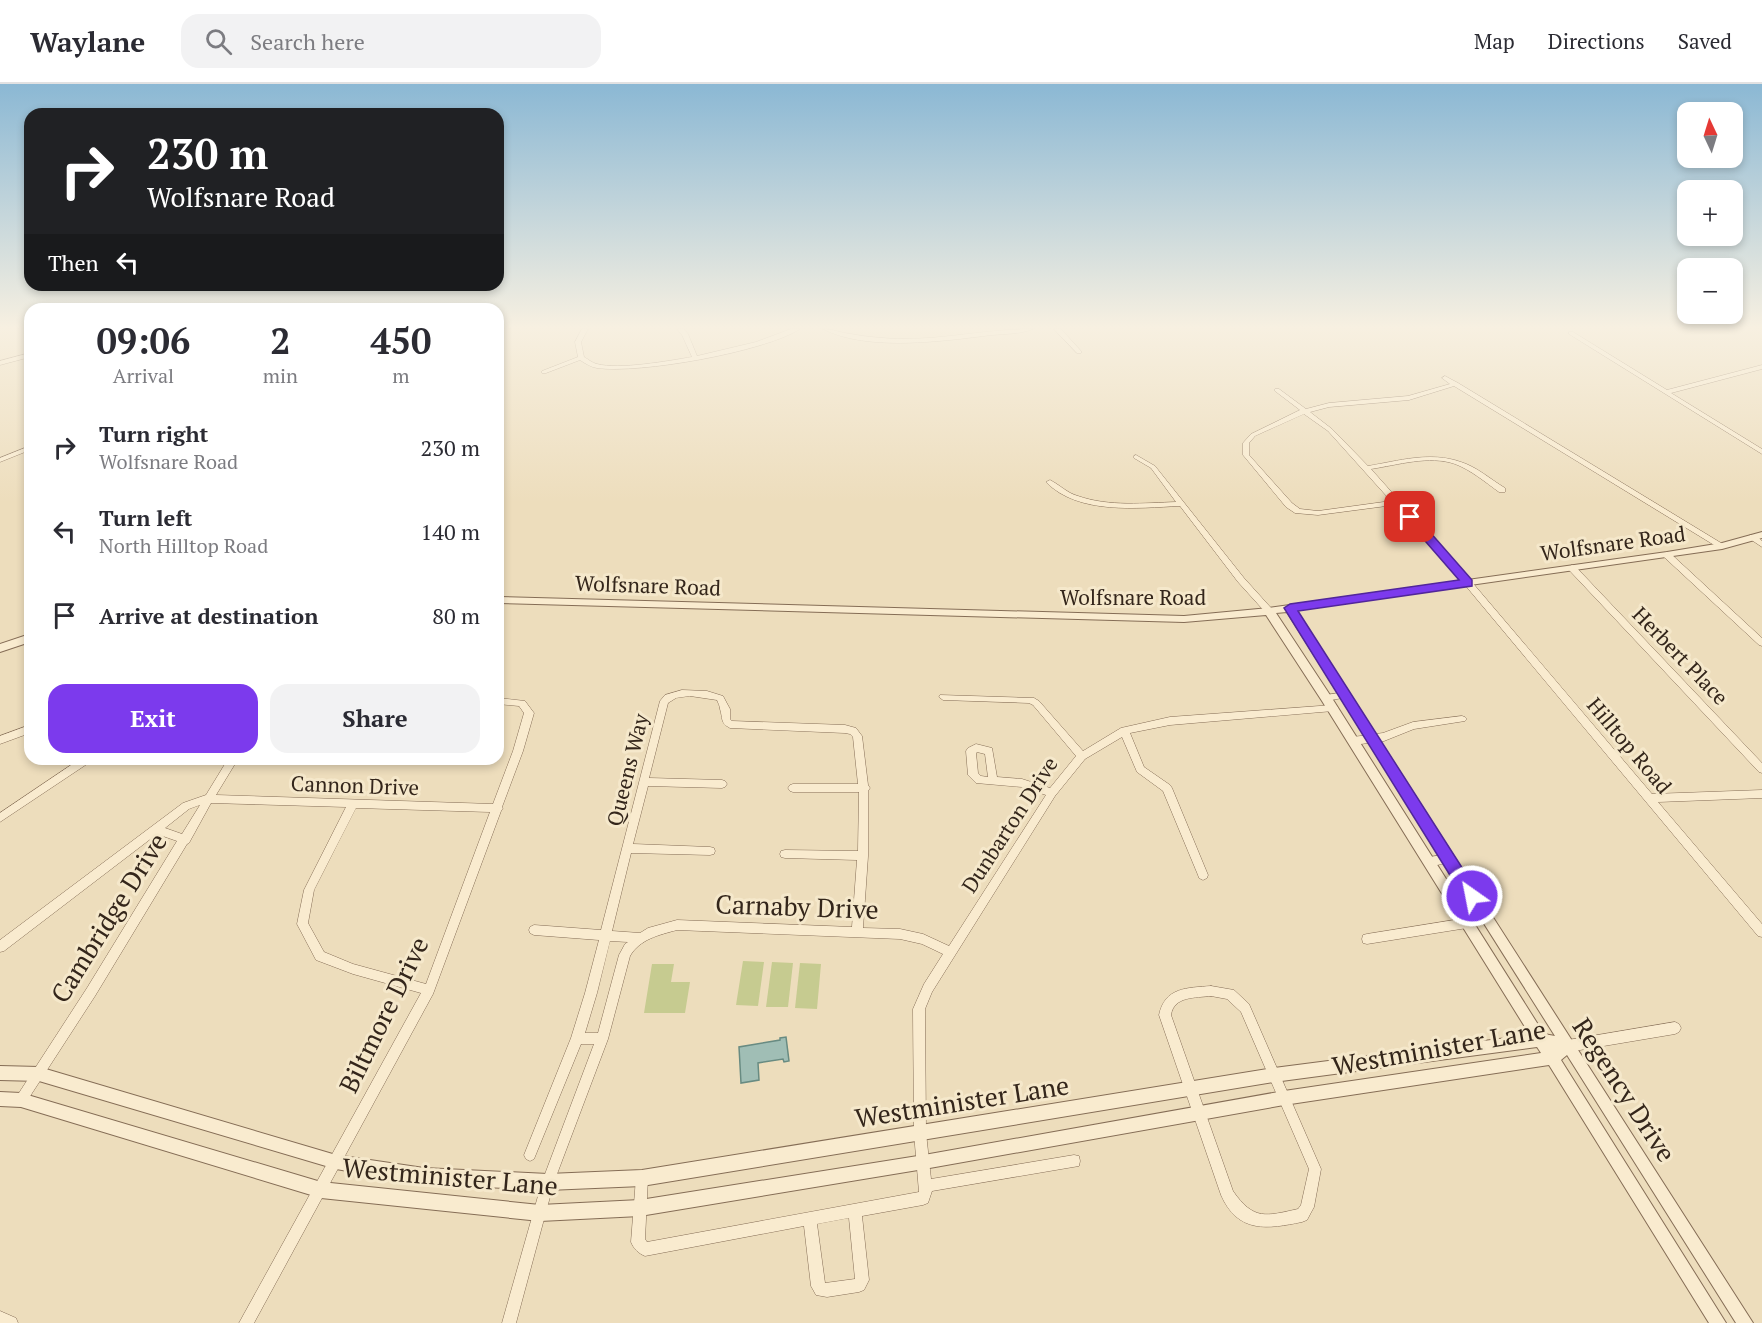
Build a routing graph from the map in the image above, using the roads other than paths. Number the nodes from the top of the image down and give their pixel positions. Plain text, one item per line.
1 (1447, 387) edge
2 (1461, 387) edge
3 (1657, 387) edge
4 (1690, 387) edge
5 (1276, 390) dead end
6 (1667, 393) junction
7 (1304, 411) junction
8 (24, 450) edge
9 (1762, 452) edge
10 (1136, 457) dead end
11 (0, 460) edge
12 (1366, 468) junction
13 (1050, 482) dead end
14 (1502, 490) dead end
15 (1397, 502) junction
16 (1182, 504) junction
17 (1298, 511) junction
18 (1294, 519) dead end
19 (1758, 536) edge
20 (1762, 545) edge
21 (1722, 546) junction
22 (1667, 555) junction
23 (1572, 568) junction
24 (1468, 583) junction
25 (504, 600) edge
26 (1290, 608) junction
27 (1269, 611) junction
28 (24, 640) edge
29 (1762, 643) edge
30 (0, 648) edge
31 (1345, 696) junction
32 (943, 697) dead end
33 (504, 702) edge
34 (1330, 703) junction
35 (1462, 719) dead end
36 (24, 731) edge
37 (1124, 731) junction
38 (1372, 739) junction
39 (0, 740) edge
40 (1353, 741) junction
41 (1082, 756) junction
42 (79, 765) edge
43 (229, 765) edge
44 (1762, 769) edge
45 (993, 781) dead end
46 (643, 782) junction
47 (722, 784) dead end
48 (793, 788) dead end
49 (865, 788) junction
50 (1052, 793) junction
51 (1762, 794) edge
52 (210, 798) junction
53 (1649, 798) junction
54 (353, 803) junction
55 (498, 808) junction
56 (0, 818) edge
57 (156, 829) junction
58 (185, 840) junction
59 (627, 848) junction
60 (710, 851) dead end
61 (785, 854) dead end
62 (863, 856) junction
63 (1447, 858) junction
64 (1429, 861) junction
65 (1203, 876) dead end
66 (1762, 915) edge
67 (1749, 916) junction
68 (1467, 923) junction
69 (534, 930) dead end
70 (856, 930) junction
71 (1762, 932) edge
72 (605, 934) junction
73 (640, 938) junction
74 (1367, 939) dead end
75 (0, 947) edge
76 (951, 952) junction
77 (429, 990) junction
78 (1675, 1028) dead end
79 (577, 1038) junction
80 (602, 1039) junction
81 (1540, 1040) junction
82 (1568, 1046) junction
83 (1551, 1058) junction
84 (0, 1073) edge
85 (39, 1074) junction
86 (1279, 1086) junction
87 (0, 1099) edge
88 (21, 1100) junction
89 (1195, 1101) junction
90 (920, 1133) junction
91 (530, 1155) dead end
92 (1074, 1161) dead end
93 (336, 1162) junction
94 (924, 1162) junction
95 (642, 1178) junction
96 (548, 1182) junction
97 (926, 1186) junction
98 (321, 1190) junction
99 (640, 1208) junction
100 (855, 1211) junction
101 (540, 1213) junction
102 (810, 1219) junction
103 (0, 1318) edge
104 (11, 1323) edge
105 (246, 1323) edge
106 (509, 1323) edge
107 (1718, 1323) edge
108 (1745, 1323) edge

1 - 7 street
2 - 21 street
3 - 6 street
4 - 6 street
5 - 7 street, Hilltop Road
6 - 9 street
7 - 12 street, Hilltop Road
7 - 17 street
8 - 11 street
10 - 16 street
12 - 14 street
12 - 15 street, Hilltop Road
13 - 16 street
15 - 17 street
15 - 24 street, Hilltop Road
16 - 27 street
17 - 18 street
19 - 20 street
19 - 21 street, Wolfsnare Road
21 - 22 street, Wolfsnare Road
22 - 23 street, Wolfsnare Road
22 - 29 street
23 - 24 street, Wolfsnare Road
23 - 44 street, Herbert Place
24 - 26 street, Wolfsnare Road
24 - 53 street, Hilltop Road
25 - 27 street, Wolfsnare Road
26 - 27 street, Wolfsnare Road
26 - 31 street, Regency Drive
27 - 34 street, Regency Drive
28 - 30 street
31 - 34 street, Dunbarton Drive
31 - 38 street, Regency Drive
32 - 41 street
33 - 55 street, Biltmore Drive
34 - 37 street, Dunbarton Drive
34 - 40 street, Regency Drive
35 - 38 street
36 - 39 street
37 - 41 street, Dunbarton Drive
37 - 65 street
38 - 40 street
38 - 63 street, Regency Drive
40 - 64 street, Regency Drive
41 - 50 street, Dunbarton Drive
42 - 56 street
43 - 52 street, Cambridge Drive
45 - 50 street
46 - 47 street
46 - 49 street, Queens Way
46 - 59 street, Queens Way
48 - 49 street
49 - 62 street, Queens Way
50 - 76 street, Dunbarton Drive
51 - 53 street
52 - 54 street, Cannon Drive
52 - 57 street
52 - 58 street, Cambridge Drive
53 - 67 street, Hilltop Road
54 - 55 street, Cannon Drive
54 - 77 street
55 - 77 street, Biltmore Drive
57 - 58 street
57 - 75 street
58 - 85 street, Cambridge Drive
59 - 60 street
59 - 72 street, Queens Way
61 - 62 street
62 - 70 street, Queens Way
63 - 64 street
63 - 82 street, Regency Drive
64 - 68 street, Regency Drive
66 - 67 street
67 - 71 street, Hilltop Road
68 - 74 street
68 - 81 street, Regency Drive
69 - 72 street, Carnaby Drive
70 - 73 street, Carnaby Drive
70 - 76 street, Carnaby Drive
72 - 73 street, Carnaby Drive
72 - 79 street, Queens Way
73 - 80 street
76 - 90 street, Dunbarton Drive
77 - 93 street, Biltmore Drive
78 - 82 street
79 - 80 street
79 - 91 street, Queens Way
80 - 96 street
81 - 82 street, Westminister Lane
81 - 83 street, Regency Drive
81 - 86 street, Westminister Lane
82 - 83 street, Westminister Lane
82 - 108 street, Regency Drive
83 - 86 street, Westminister Lane
83 - 107 street, Regency Drive
84 - 85 street, Westminister Lane
85 - 88 street, Cambridge Drive
85 - 93 street, Westminister Lane
86 - 89 street, Westminister Lane
86 - 89 street, Westminister Lane
86 - 89 street
86 - 89 street
87 - 88 street, Westminister Lane
88 - 98 street, Westminister Lane
89 - 90 street, Westminister Lane
89 - 94 street, Westminister Lane
90 - 94 street, Dunbarton Drive
90 - 95 street, Westminister Lane
92 - 97 street
93 - 96 street, Westminister Lane
93 - 98 street, Biltmore Drive
94 - 97 street, Dunbarton Drive
94 - 99 street, Westminister Lane
95 - 96 street, Westminister Lane
95 - 99 street
96 - 101 street
97 - 100 street
98 - 101 street, Westminister Lane
98 - 105 street, Biltmore Drive
99 - 101 street, Westminister Lane
99 - 102 street
100 - 102 street
100 - 102 street
101 - 106 street
103 - 104 street

